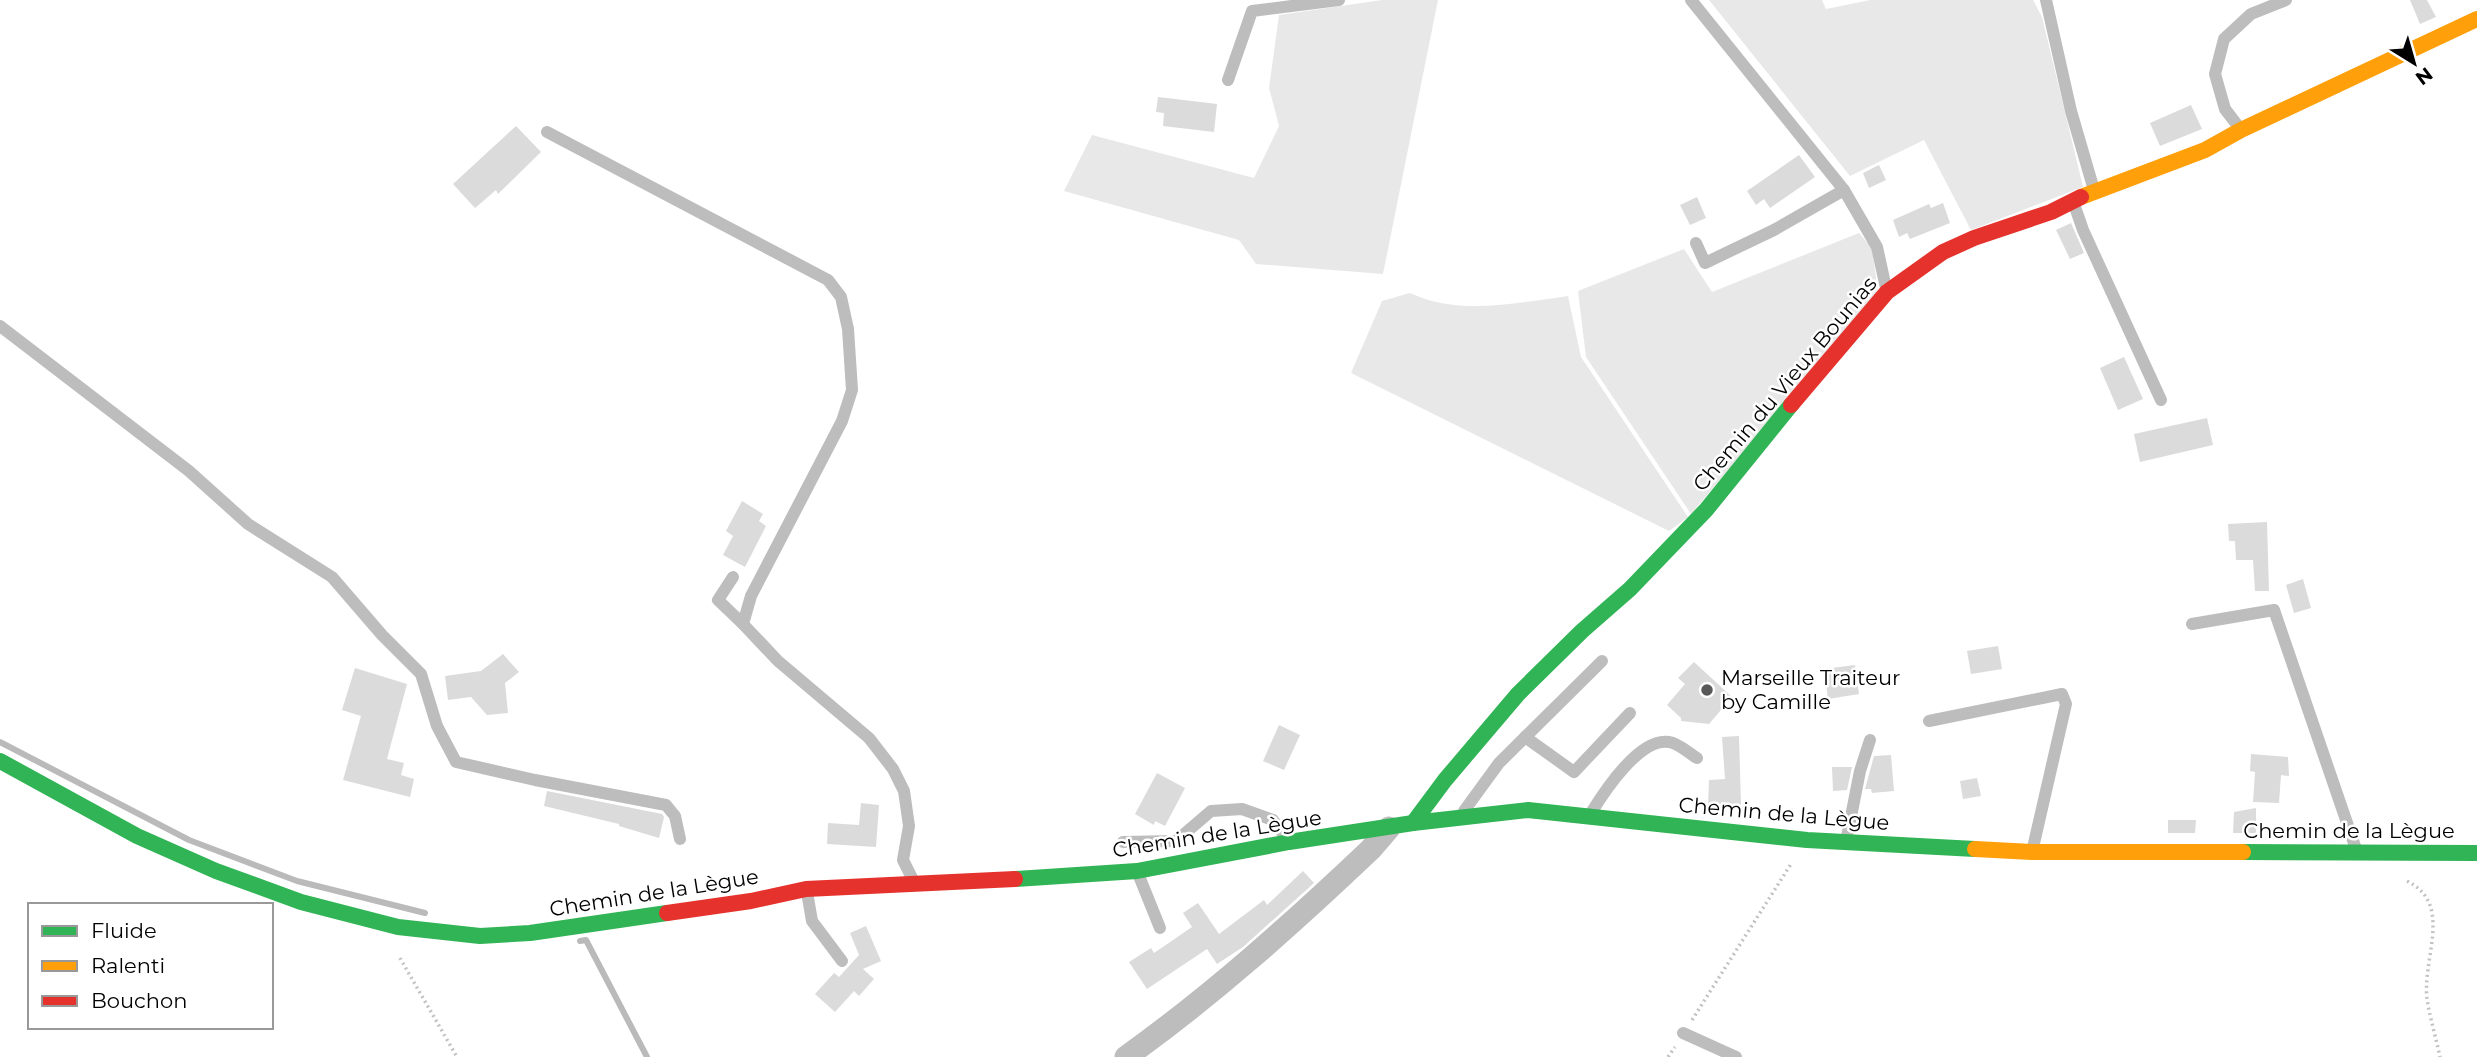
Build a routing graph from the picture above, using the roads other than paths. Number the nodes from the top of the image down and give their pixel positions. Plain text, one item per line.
1 (1339, 0) edge
2 (1691, 0) edge
3 (2046, 0) edge
4 (2286, 0) edge
5 (2477, 19) edge
6 (1227, 80) dead end
7 (2241, 130) junction
8 (547, 132) dead end
9 (1844, 190) junction
10 (2094, 191) junction
11 (2073, 201) junction
12 (1696, 243) dead end
13 (1887, 292) junction
14 (0, 326) edge
15 (2161, 400) dead end
16 (733, 577) dead end
17 (743, 624) junction
18 (2192, 624) dead end
19 (1602, 661) dead end
20 (1630, 713) dead end
21 (1929, 721) dead end
22 (1525, 737) junction
23 (1870, 740) dead end
24 (1697, 758) dead end
25 (0, 761) edge
26 (1459, 817) junction
27 (1589, 817) junction
28 (1413, 823) junction
29 (1389, 828) junction
30 (680, 839) dead end
31 (1123, 842) dead end
32 (1289, 842) junction
33 (1846, 842) junction
34 (2032, 852) junction
35 (2357, 853) junction
36 (2477, 853) edge
37 (1137, 871) junction
38 (916, 885) junction
39 (806, 889) junction
40 (1160, 928) dead end
41 (842, 961) dead end
42 (1683, 1033) road end
43 (1126, 1057) edge
44 (1736, 1057) edge

1 - 6 lane
2 - 9 lane
3 - 10 lane
4 - 7 lane
5 - 7 street, Chemin du Vieux Bounias
7 - 10 street, Chemin du Vieux Bounias
8 - 17 lane
9 - 12 lane
9 - 13 lane
10 - 11 street, Chemin du Vieux Bounias
11 - 13 street, Chemin du Vieux Bounias
11 - 15 lane
13 - 28 street, Chemin du Vieux Bounias
14 - 30 lane
16 - 17 lane
17 - 38 lane
18 - 35 lane
19 - 22 lane
20 - 22 lane
21 - 34 lane
22 - 26 lane
23 - 33 lane
24 - 27 lane
25 - 39 street, Chemin de la Lègue
26 - 27 street, Chemin de la Lègue
26 - 28 street, Chemin de la Lègue
27 - 33 street, Chemin de la Lègue
28 - 29 street, Chemin de la Lègue
29 - 32 street, Chemin de la Lègue
29 - 43 street
31 - 32 lane
32 - 37 street, Chemin de la Lègue
33 - 34 street, Chemin de la Lègue
34 - 35 street, Chemin de la Lègue
35 - 36 street, Chemin de la Lègue
37 - 38 street, Chemin de la Lègue
37 - 40 lane
38 - 39 street, Chemin de la Lègue
39 - 41 lane
42 - 44 lane

